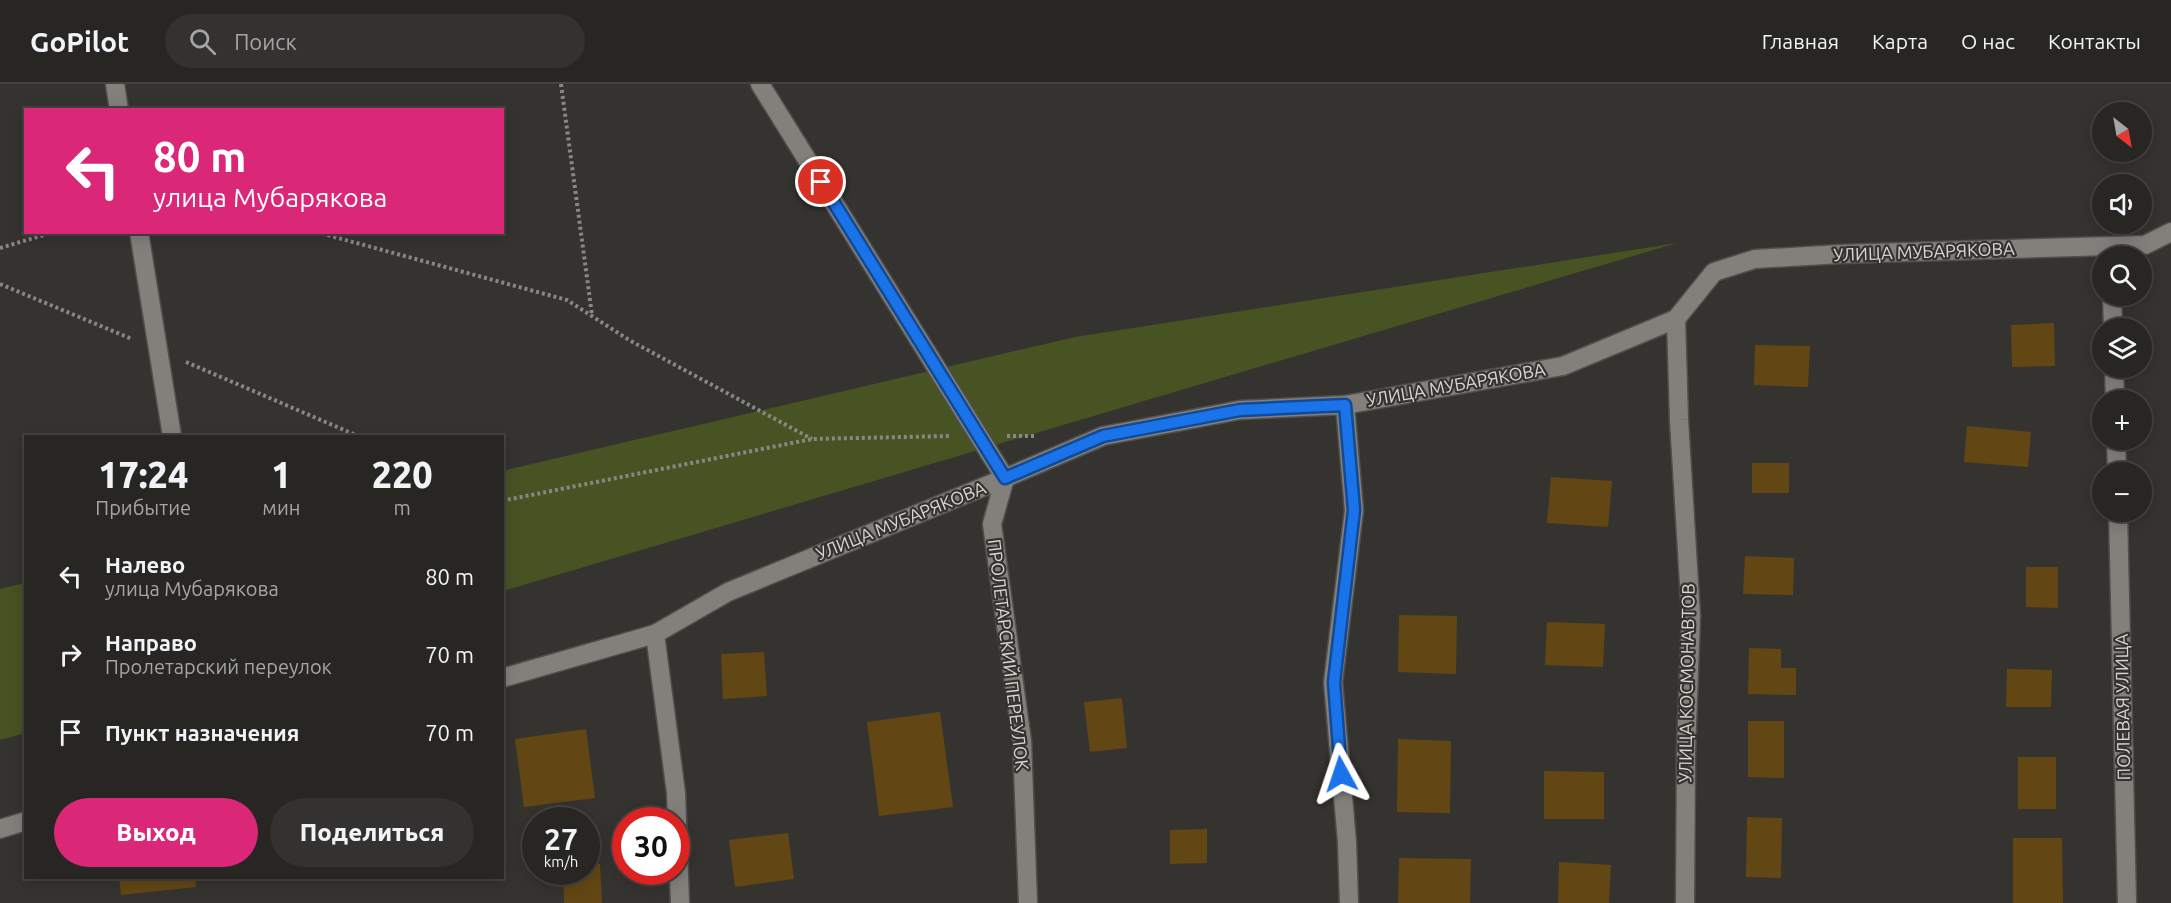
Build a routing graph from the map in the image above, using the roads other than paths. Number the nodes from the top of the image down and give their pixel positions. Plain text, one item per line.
1 (115, 84) edge
2 (760, 84) edge
3 (119, 108) edge
4 (2171, 232) edge
5 (139, 234) edge
6 (2148, 246) edge
7 (2092, 251) edge
8 (1676, 319) junction
9 (1345, 405) junction
10 (172, 435) edge
11 (1005, 478) junction
12 (2118, 522) edge
13 (655, 634) junction
14 (504, 677) edge
15 (24, 821) edge
16 (0, 828) edge
17 (680, 903) edge
18 (1028, 903) edge
19 (1349, 903) edge
20 (1684, 903) edge
21 (2127, 903) edge

1 - 3 street
2 - 11 street
4 - 6 street, УЛИЦА МУБАРЯКОВА
5 - 10 street
7 - 8 street, УЛИЦА МУБАРЯКОВА
8 - 9 street, УЛИЦА МУБАРЯКОВА
8 - 20 street, УЛИЦА КОСМОНАВТОВ
9 - 11 street, УЛИЦА МУБАРЯКОВА
9 - 19 street
11 - 13 street, УЛИЦА МУБАРЯКОВА
11 - 18 street, ПРОЛЕТАРСКИЙ ПЕРЕУЛОК
12 - 21 street, ПОЛЕВАЯ УЛИЦА
13 - 14 street, УЛИЦА МУБАРЯКОВА
13 - 17 street
15 - 16 street

